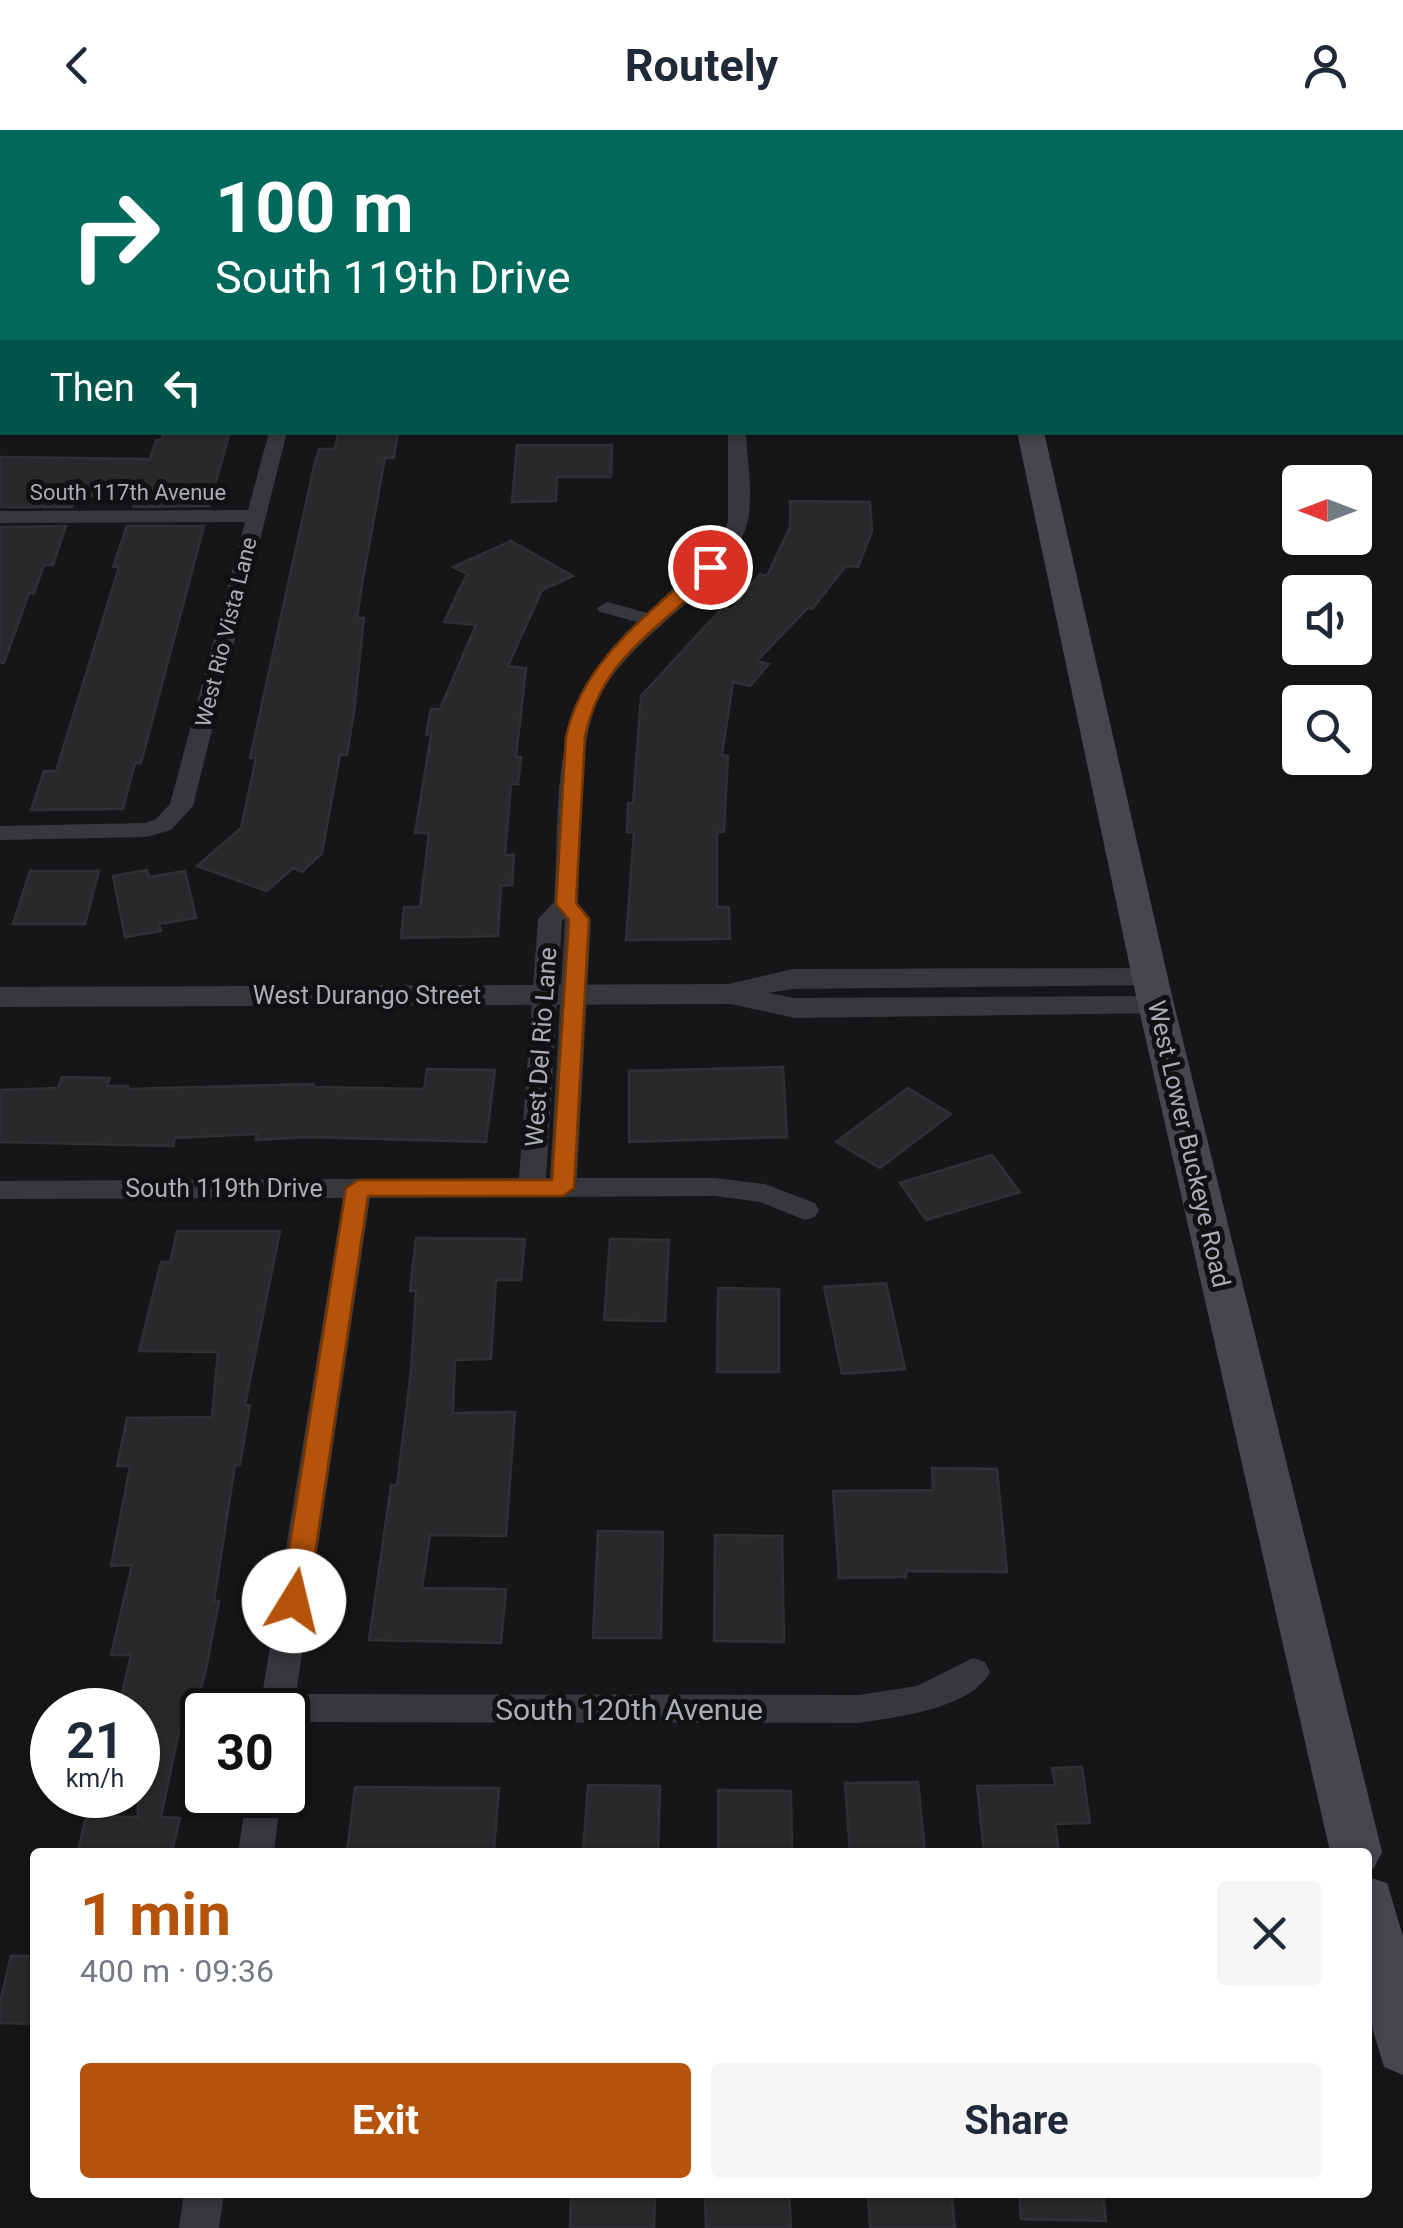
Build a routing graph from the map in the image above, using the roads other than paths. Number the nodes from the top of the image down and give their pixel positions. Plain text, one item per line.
1 (277, 435) edge
2 (737, 435) edge
3 (1031, 435) edge
4 (256, 516) junction
5 (0, 517) edge
6 (607, 608) dead end
7 (652, 620) junction
8 (2, 838) edge
9 (1154, 992) junction
10 (561, 995) junction
11 (0, 996) edge
12 (358, 1188) junction
13 (532, 1188) junction
14 (563, 1188) junction
15 (0, 1190) edge
16 (805, 1210) dead end
17 (972, 1672) dead end
18 (280, 1688) edge
19 (310, 1709) edge
20 (261, 1818) edge
21 (257, 1848) edge
22 (1355, 1848) edge
23 (1372, 1917) edge
24 (1403, 2049) edge
25 (203, 2198) edge
26 (198, 2228) edge

1 - 4 street, West Rio Vista Lane
2 - 7 street, West Del Rio Lane
3 - 9 main road, West Lower Buckeye Road
4 - 5 street, South 117th Avenue
4 - 8 street, West Rio Vista Lane
6 - 7 street
7 - 10 street, West Del Rio Lane
9 - 10 street, West Durango Street
9 - 22 main road, West Lower Buckeye Road
10 - 11 street, West Durango Street
10 - 13 street, West Del Rio Lane
10 - 14 street, West Del Rio Lane
12 - 13 street, South 119th Drive
12 - 15 street, South 119th Drive
12 - 18 street
13 - 14 street, South 119th Drive
14 - 16 street, South 119th Drive
17 - 19 street, South 120th Avenue
20 - 21 street
23 - 24 main road
25 - 26 street

